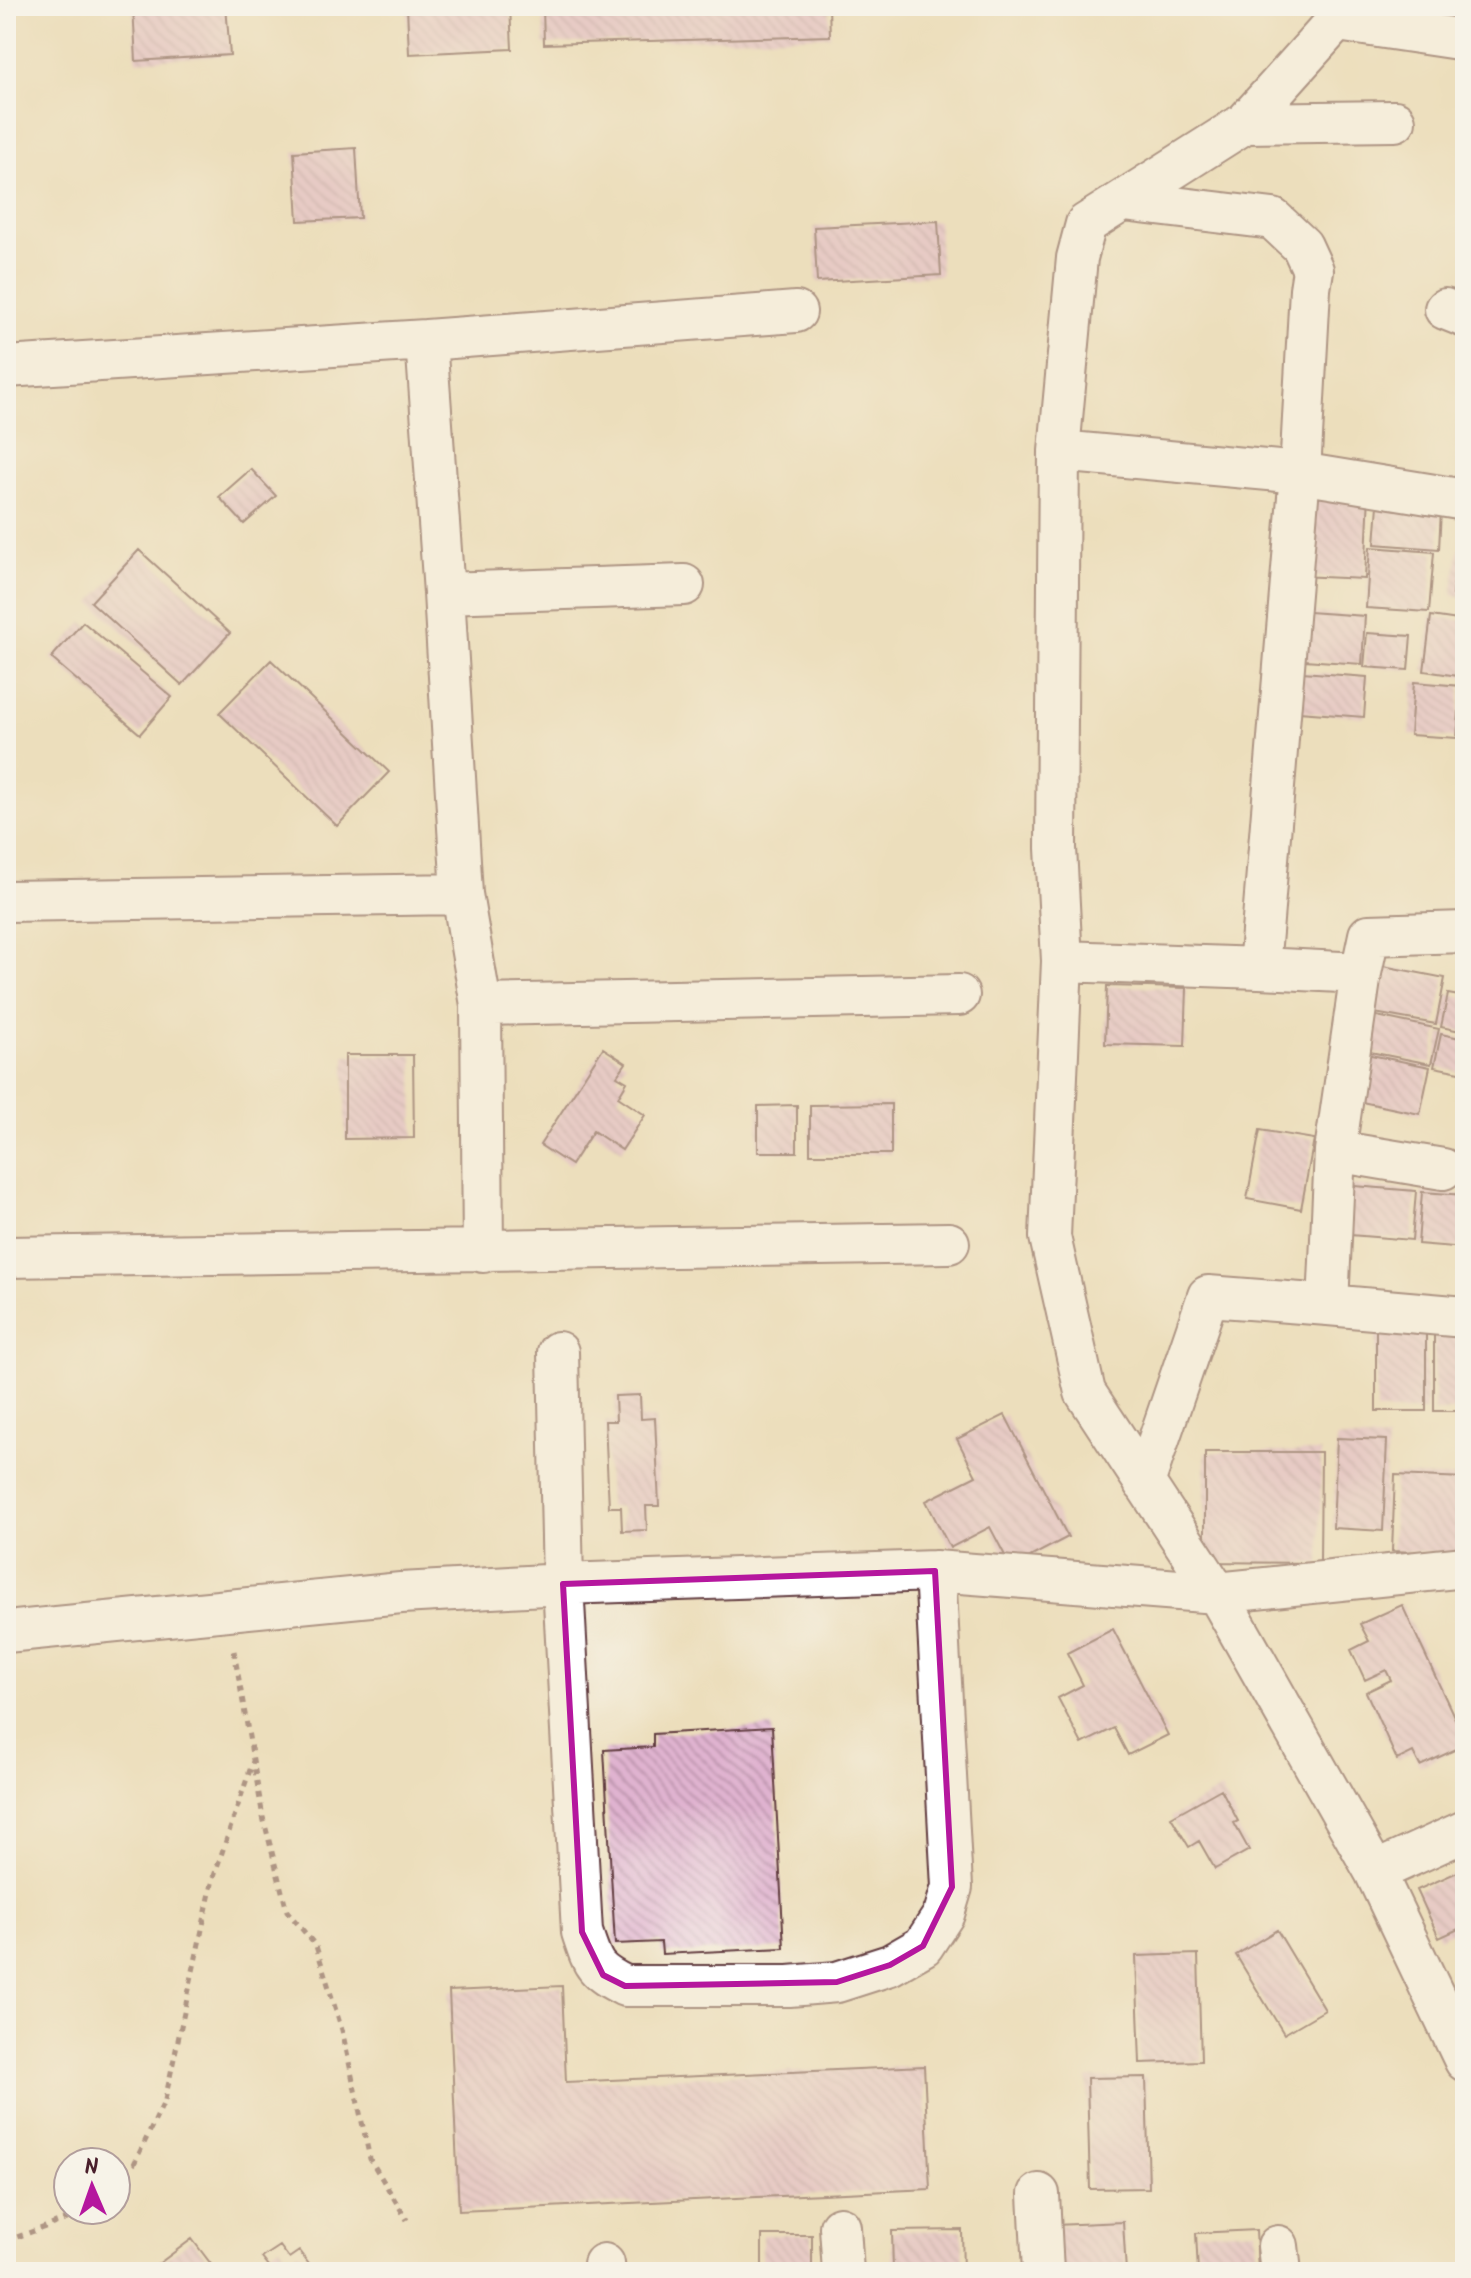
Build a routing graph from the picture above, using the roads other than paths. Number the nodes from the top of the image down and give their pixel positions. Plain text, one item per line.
1 (1344, 14) edge
2 (1465, 40) edge
3 (1395, 121) dead end
4 (1245, 123) junction
5 (1124, 201) junction
6 (796, 312) dead end
7 (426, 340) junction
8 (6, 367) edge
9 (1059, 451) junction
10 (1300, 473) junction
11 (1465, 500) edge
12 (684, 585) dead end
13 (444, 593) junction
14 (462, 894) junction
15 (6, 901) edge
16 (1465, 932) edge
17 (1062, 961) junction
18 (1259, 968) junction
19 (1361, 973) junction
20 (959, 995) dead end
21 (481, 1005) junction
22 (1335, 1151) junction
23 (1443, 1169) dead end
24 (949, 1243) dead end
25 (483, 1252) junction
26 (6, 1257) edge
27 (1328, 1305) junction
28 (1465, 1317) edge
29 (558, 1352) dead end
30 (1144, 1483) junction
31 (1465, 1567) edge
32 (935, 1571) junction
33 (563, 1584) junction
34 (1217, 1593) junction
35 (6, 1632) edge
36 (1465, 1831) edge
37 (1375, 1872) junction
38 (1465, 2061) edge
39 (1039, 2194) dead end
40 (840, 2227) dead end
41 (843, 2272) edge
42 (1043, 2272) edge

1 - 2 street
1 - 4 street
3 - 4 street
4 - 5 street
5 - 9 street
5 - 10 street
6 - 7 street
7 - 8 street
7 - 13 street
9 - 10 street
9 - 17 street
10 - 11 street
10 - 18 street
12 - 13 street
13 - 14 street
14 - 15 street
14 - 21 street
16 - 19 street
17 - 18 street
17 - 30 street
18 - 19 street
19 - 22 street
20 - 21 street
21 - 25 street
22 - 23 street
22 - 27 street
24 - 25 street
25 - 26 street
27 - 28 street
27 - 30 street
29 - 33 street
30 - 34 street
31 - 34 street
32 - 33 street
32 - 33 street
32 - 34 street
33 - 35 street
34 - 37 street
36 - 37 street
37 - 38 street
39 - 42 street
40 - 41 street

